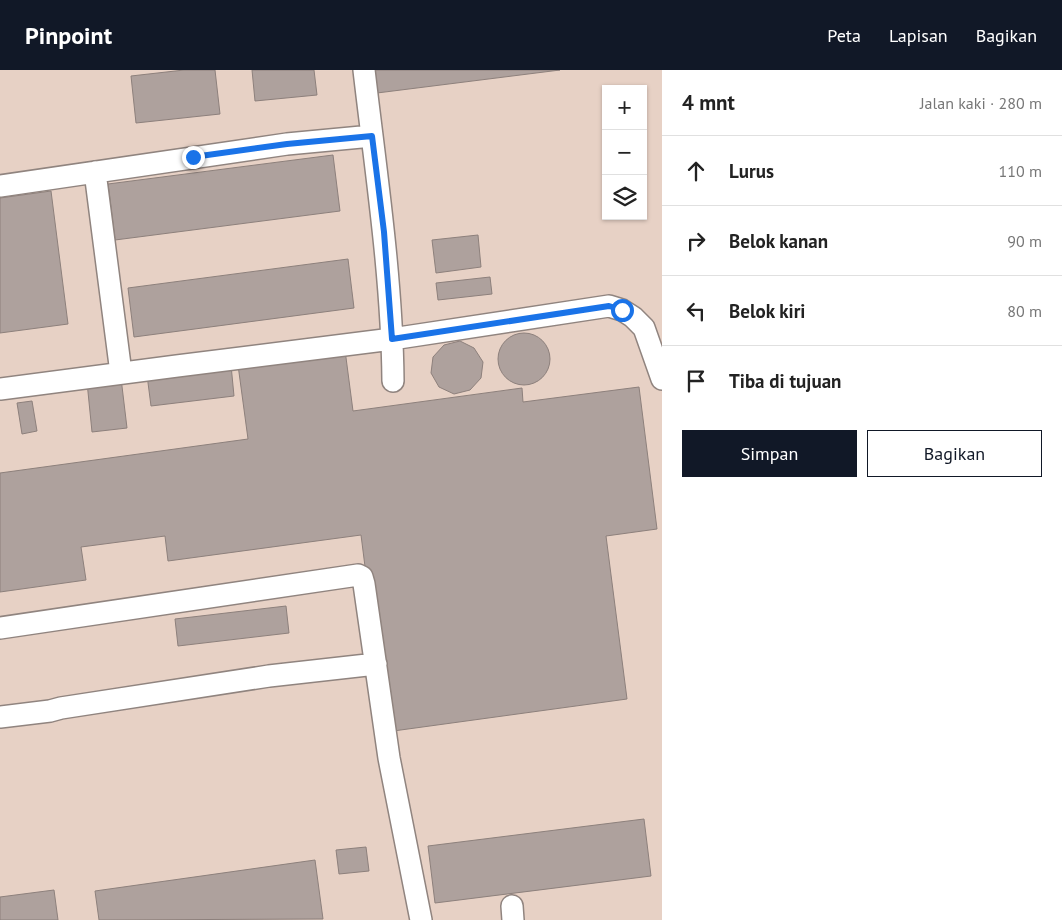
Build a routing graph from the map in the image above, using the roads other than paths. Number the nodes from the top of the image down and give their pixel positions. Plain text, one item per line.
1 (364, 70) edge
2 (372, 136) junction
3 (96, 172) junction
4 (0, 186) edge
5 (392, 339) junction
6 (121, 373) junction
7 (662, 379) edge
8 (393, 381) dead end
9 (0, 389) edge
10 (0, 628) edge
11 (376, 664) junction
12 (0, 717) edge
13 (421, 920) edge

1 - 2 lane
2 - 3 lane
2 - 5 lane
3 - 4 lane
3 - 6 lane
5 - 6 lane
5 - 7 lane
5 - 8 lane
6 - 9 lane
10 - 11 lane
11 - 12 lane
11 - 13 lane

